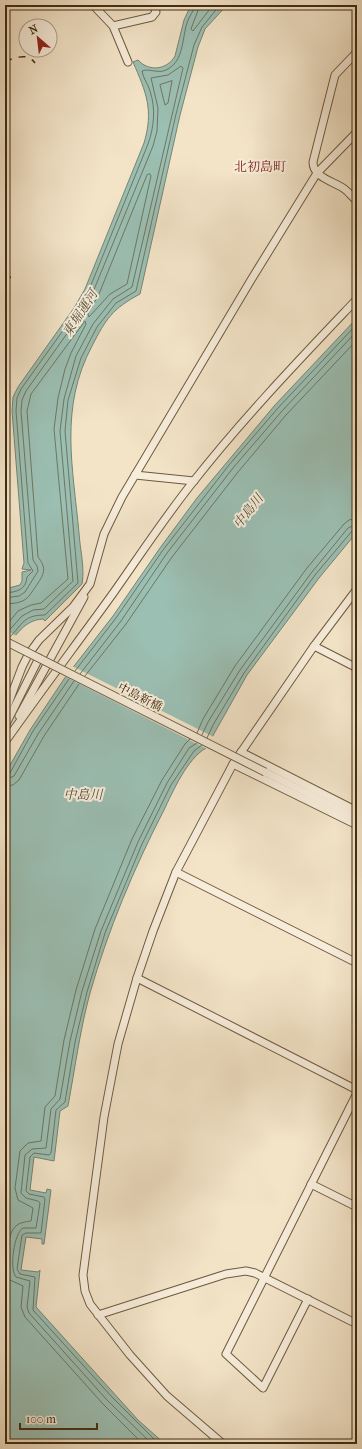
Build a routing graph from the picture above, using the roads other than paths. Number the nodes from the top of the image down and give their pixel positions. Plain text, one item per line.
1 (94, 5) edge
2 (154, 5) edge
3 (113, 26) junction
4 (357, 52) edge
5 (128, 62) dead end
6 (357, 132) edge
7 (317, 173) junction
8 (357, 201) edge
9 (357, 299) edge
10 (135, 475) junction
11 (194, 481) junction
12 (90, 584) junction
13 (357, 589) edge
14 (5, 641) edge
15 (314, 646) junction
16 (39, 658) junction
17 (357, 668) edge
18 (5, 712) edge
19 (5, 726) edge
20 (5, 742) edge
21 (241, 752) junction
22 (234, 764) junction
23 (357, 811) edge
24 (357, 818) edge
25 (357, 825) edge
26 (176, 872) junction
27 (357, 963) edge
28 (136, 978) junction
29 (357, 1092) edge
30 (311, 1184) junction
31 (357, 1207) edge
32 (265, 1277) junction
33 (308, 1299) junction
34 (98, 1315) junction
35 (357, 1324) edge
36 (223, 1444) edge

1 - 3 street
2 - 3 street
3 - 5 street
4 - 7 street
6 - 7 street
7 - 8 street
7 - 10 street
9 - 11 street
10 - 11 street
10 - 12 street
11 - 20 street
12 - 18 street
12 - 20 street
13 - 15 street
14 - 16 street, 中島新橋, bridge
15 - 17 street
15 - 21 street
16 - 19 street
16 - 24 street, 中島新橋, bridge
21 - 22 street
21 - 23 street
22 - 25 street
22 - 26 street
26 - 27 street
26 - 28 street
28 - 29 street
28 - 34 street
29 - 30 street
30 - 31 street
30 - 32 street
32 - 33 street
32 - 33 street
32 - 34 street
33 - 35 street
34 - 36 street

